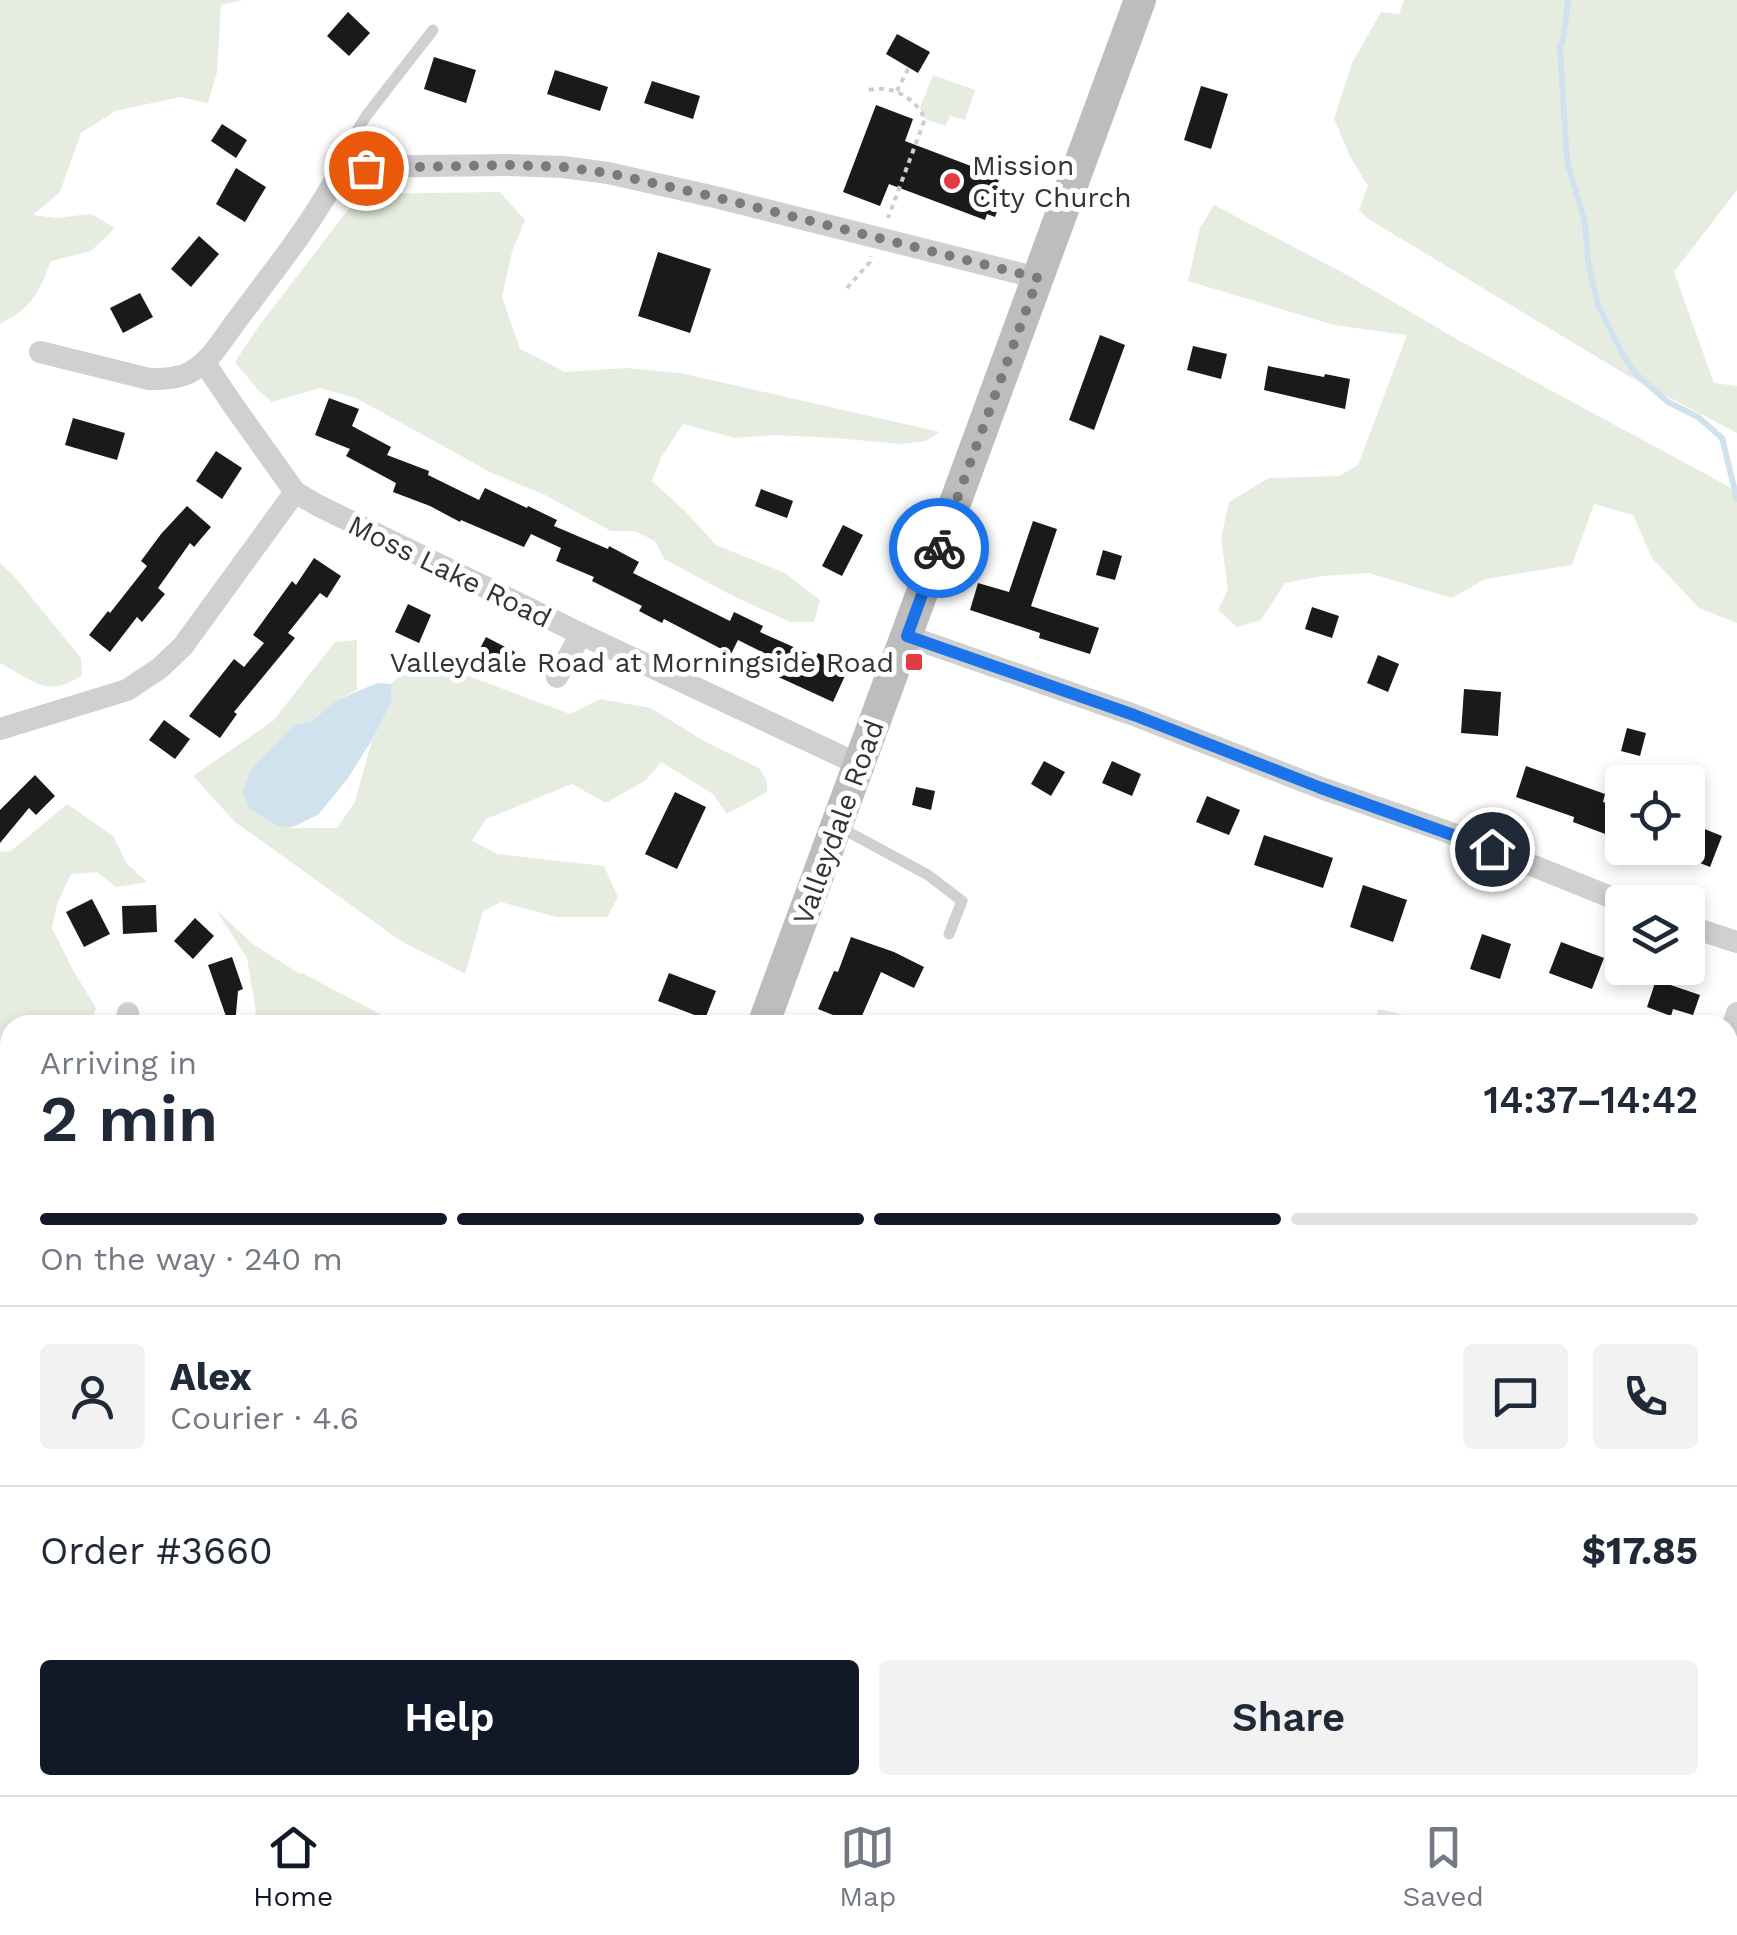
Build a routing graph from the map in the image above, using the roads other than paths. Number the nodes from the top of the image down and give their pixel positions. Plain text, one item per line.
1 (1140, 0) edge
2 (433, 30) dead end
3 (342, 167) junction
4 (1038, 278) junction
5 (40, 352) dead end
6 (204, 362) junction
7 (295, 492) junction
8 (581, 634) junction
9 (907, 636) junction
10 (557, 677) dead end
11 (0, 729) edge
12 (860, 765) junction
13 (837, 826) junction
14 (1605, 895) edge
15 (1705, 932) edge
16 (949, 934) dead end
17 (1737, 942) edge
18 (767, 1015) edge

1 - 4 street, Valleydale Road
2 - 3 lane
3 - 4 street
3 - 6 street
4 - 9 street, Valleydale Road
5 - 6 street
6 - 7 street, Moss Lake Road
7 - 8 street, Moss Lake Road
7 - 11 street
8 - 10 street
8 - 12 street, Moss Lake Road
9 - 12 street, Valleydale Road
9 - 14 street
12 - 13 street, Valleydale Road
13 - 16 lane
13 - 18 street, Valleydale Road
15 - 17 street

